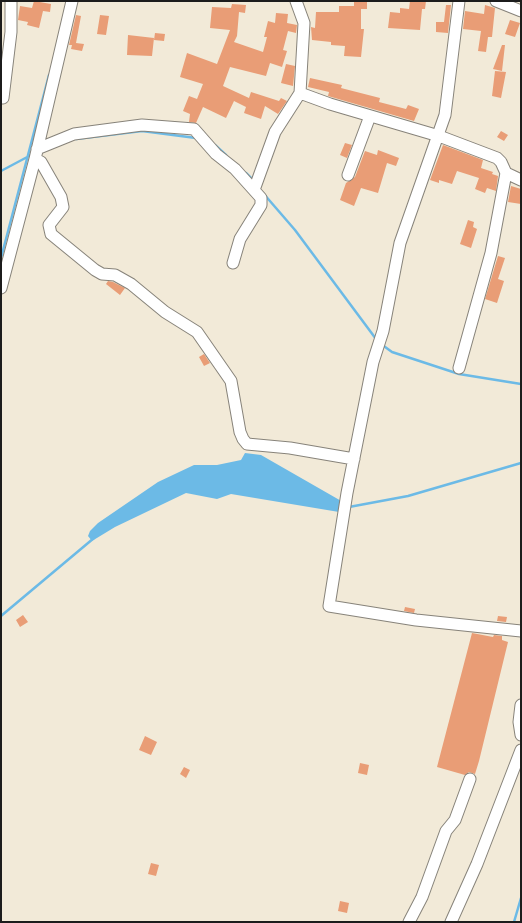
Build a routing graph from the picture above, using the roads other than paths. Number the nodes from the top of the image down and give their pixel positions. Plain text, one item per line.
1 (11, 1) edge
2 (72, 1) edge
3 (296, 1) edge
4 (459, 1) edge
5 (496, 1) edge
6 (521, 11) edge
7 (300, 93) junction
8 (3, 98) dead end
9 (370, 116) junction
10 (439, 136) junction
11 (36, 154) junction
12 (506, 173) junction
13 (348, 175) dead end
14 (521, 180) edge
15 (254, 190) junction
16 (233, 263) dead end
17 (1, 288) edge
18 (459, 368) dead end
19 (354, 460) junction
20 (521, 631) edge
21 (521, 705) edge
22 (521, 735) edge
23 (521, 750) edge
24 (470, 779) dead end
25 (409, 922) edge
26 (451, 922) edge

1 - 8 street
2 - 11 street
3 - 7 street
4 - 10 street
5 - 6 street
7 - 9 street
7 - 15 street
9 - 10 street
9 - 13 street
10 - 12 street
10 - 19 street
11 - 15 street
11 - 17 street
11 - 19 street
12 - 14 street
12 - 18 street
15 - 16 street
19 - 20 street
21 - 22 street
23 - 26 street
24 - 25 street

